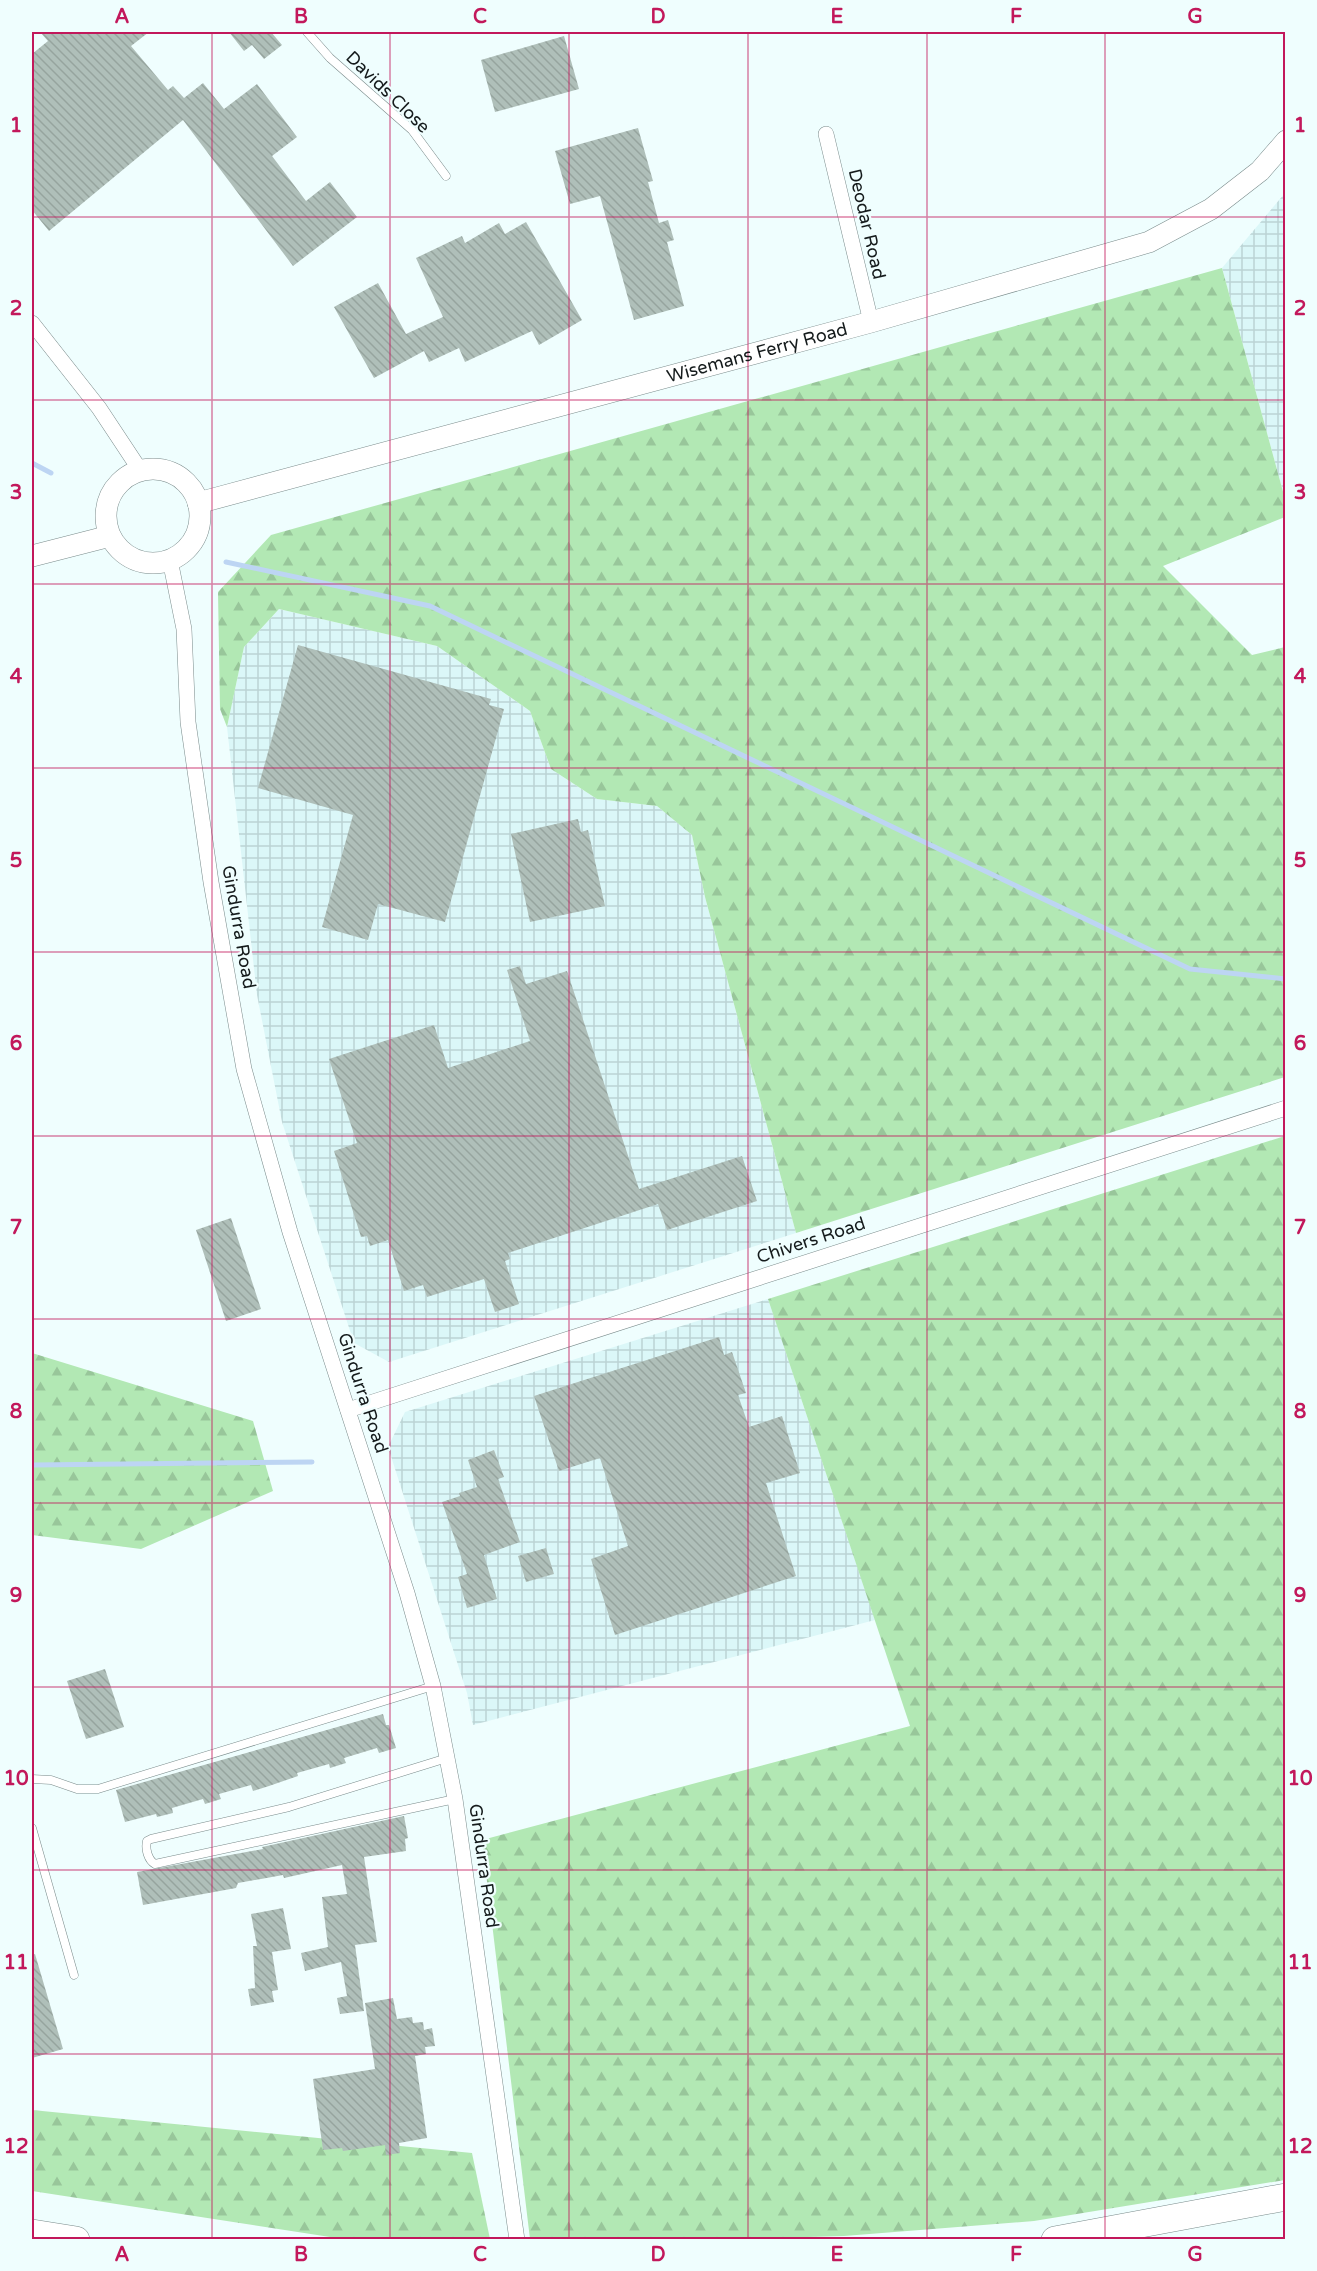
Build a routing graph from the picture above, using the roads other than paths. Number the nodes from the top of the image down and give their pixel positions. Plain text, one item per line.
1 (307, 32) edge
2 (826, 134) dead end
3 (1286, 141) edge
4 (446, 176) dead end
5 (871, 322) junction
6 (32, 323) edge
7 (140, 471) junction
8 (198, 503) junction
9 (110, 536) junction
10 (32, 556) edge
11 (170, 560) junction
12 (1286, 1108) edge
13 (348, 1410) junction
14 (433, 1686) junction
15 (447, 1758) junction
16 (32, 1779) edge
17 (454, 1799) junction
18 (32, 1828) edge
19 (74, 1974) dead end
20 (1286, 2197) edge
21 (32, 2233) edge
22 (76, 2240) edge
23 (517, 2240) edge
24 (1055, 2240) edge

1 - 4 lane, Davids Close
2 - 5 street, Deodar Road
3 - 5 main road, Wisemans Ferry Road
5 - 8 main road, Wisemans Ferry Road
6 - 7 street
7 - 8 main road
7 - 9 main road
8 - 11 main road
9 - 10 main road
9 - 11 main road
11 - 13 street, Gindurra Road
12 - 13 street, Chivers Road
13 - 14 street, Gindurra Road
14 - 15 street, Gindurra Road
14 - 16 lane
15 - 17 street, Gindurra Road
15 - 17 lane
17 - 23 street, Gindurra Road
18 - 19 lane
20 - 24 highway
21 - 22 highway

